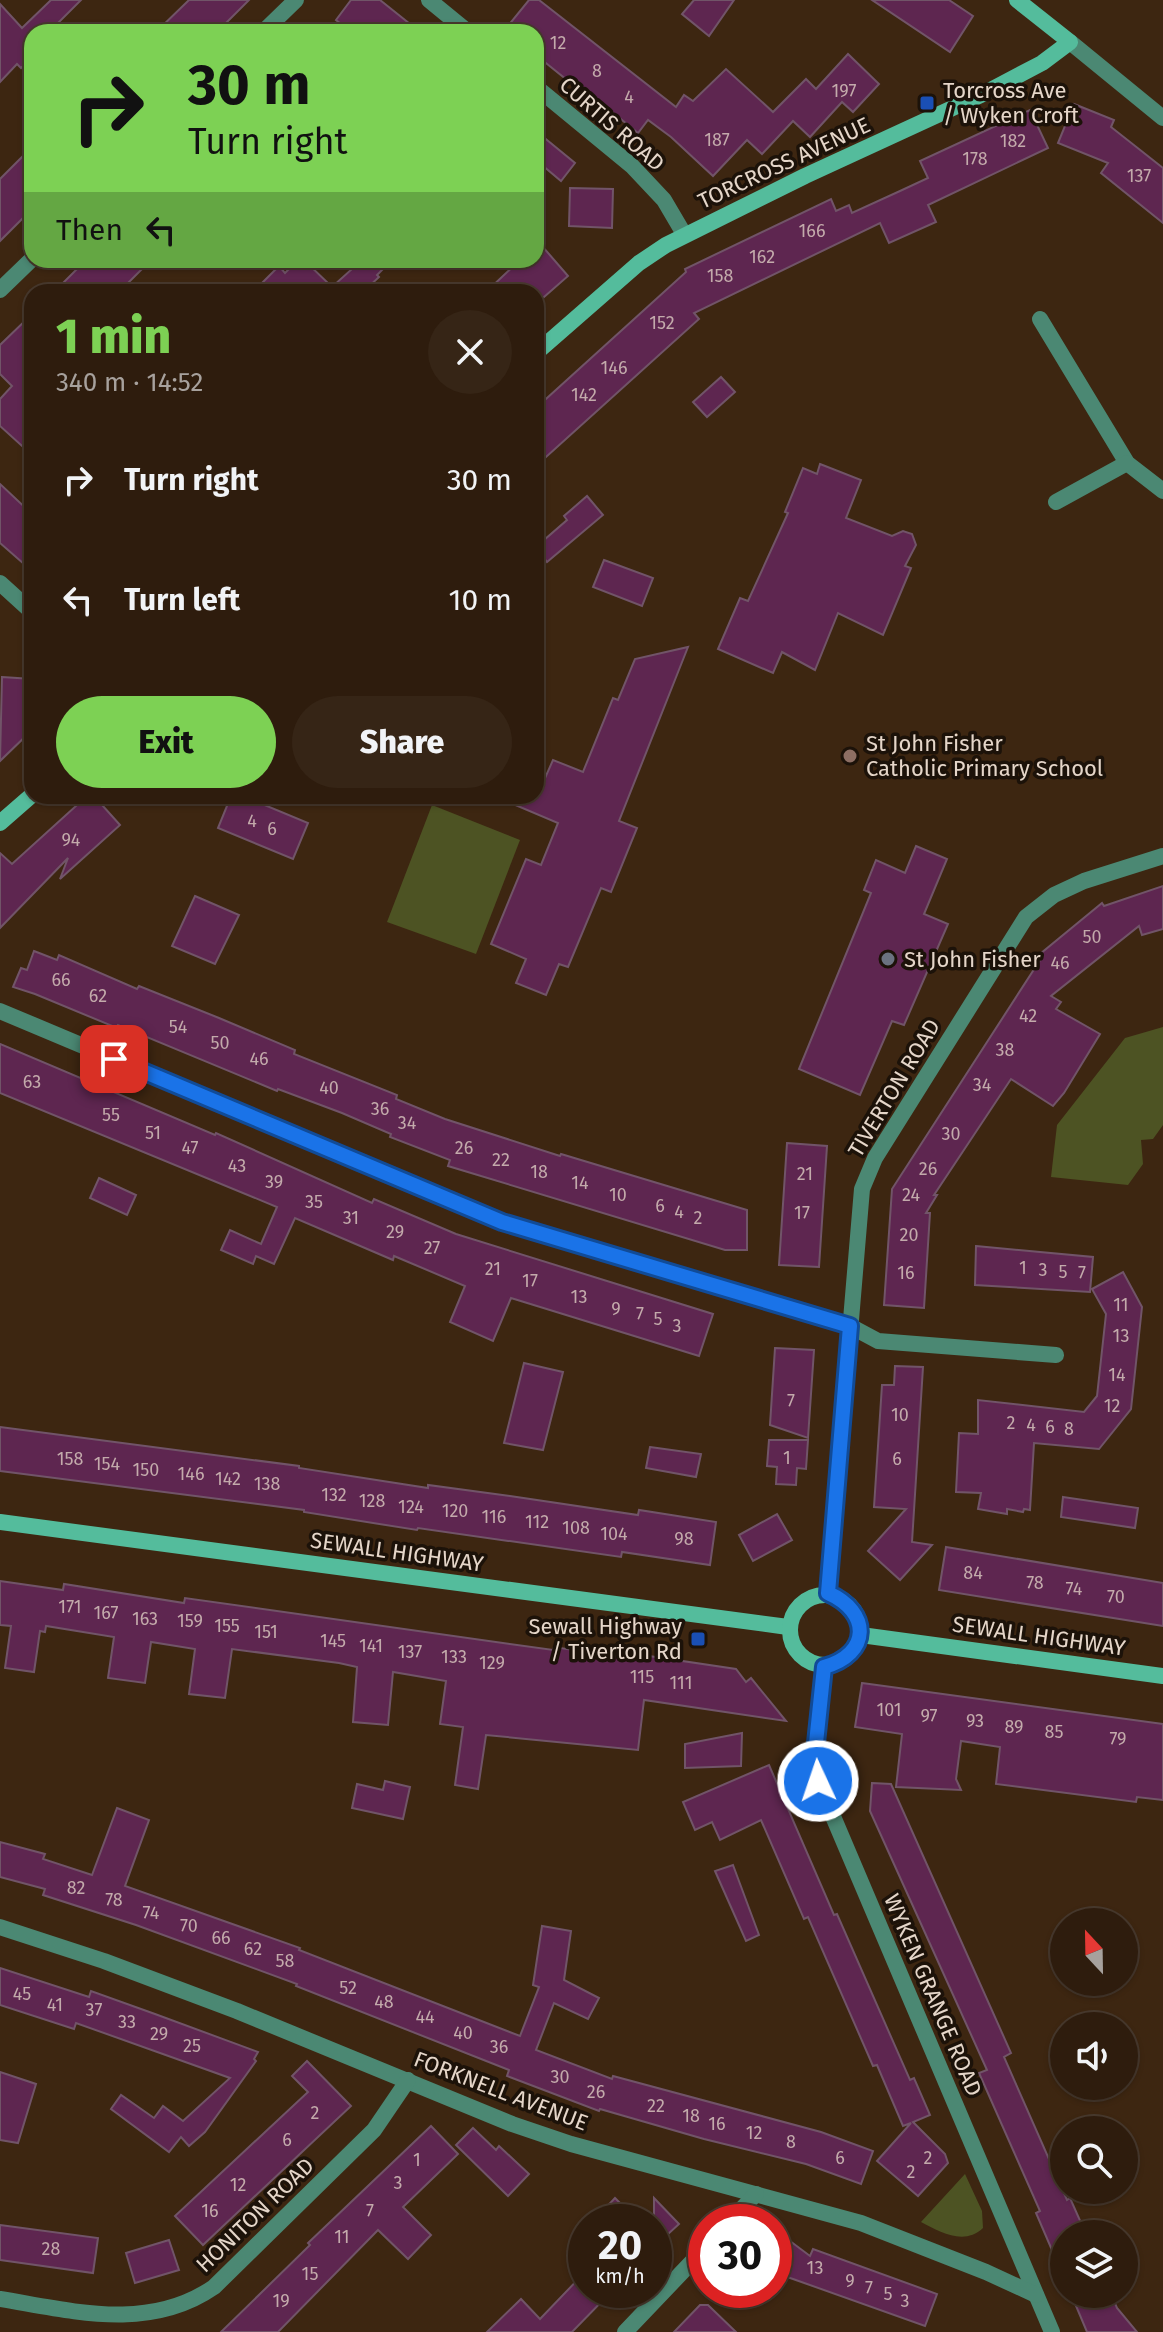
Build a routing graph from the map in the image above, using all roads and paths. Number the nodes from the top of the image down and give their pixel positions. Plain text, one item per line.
1 (296, 0) edge
2 (429, 0) edge
3 (1017, 0) edge
4 (271, 24) edge
5 (458, 24) edge
6 (1070, 42) junction
7 (544, 94) edge
8 (1163, 118) edge
9 (684, 234) junction
10 (24, 267) edge
11 (0, 290) edge
12 (1040, 319) dead end
13 (544, 346) edge
14 (1127, 463) junction
15 (1163, 491) edge
16 (1056, 502) dead end
17 (0, 583) edge
18 (24, 605) edge
19 (24, 802) edge
20 (0, 823) edge
21 (1163, 856) edge
22 (0, 1011) edge
23 (850, 1326) junction
24 (1056, 1355) dead end
25 (0, 1522) edge
26 (828, 1593) junction
27 (788, 1627) junction
28 (861, 1635) junction
29 (824, 1667) junction
30 (1163, 1676) edge
31 (0, 1927) edge
32 (408, 2080) junction
33 (756, 2194) junction
34 (746, 2204) edge
35 (688, 2266) edge
36 (1036, 2295) junction
37 (0, 2299) edge
38 (625, 2332) edge
39 (1052, 2332) edge

1 - 4 street
2 - 5 street
3 - 6 street
6 - 8 street
6 - 9 street, TORCROSS AVENUE
7 - 9 street, CURTIS ROAD
9 - 13 street, TORCROSS AVENUE
10 - 11 street
12 - 14 street
14 - 15 street
14 - 16 street
17 - 18 street
19 - 20 street
21 - 23 street, TIVERTON ROAD
22 - 23 street
23 - 24 street
23 - 26 street, TIVERTON ROAD
25 - 27 street, SEWALL HIGHWAY
26 - 27 street
26 - 28 street
27 - 29 street
28 - 29 street
28 - 30 street, SEWALL HIGHWAY
29 - 36 street, WYKEN GRANGE ROAD
31 - 32 street, FORKNELL AVENUE
32 - 33 street, FORKNELL AVENUE
32 - 37 street, HONITON ROAD
33 - 34 street
33 - 36 street, FORKNELL AVENUE
35 - 38 street
36 - 39 street, WYKEN GRANGE ROAD

